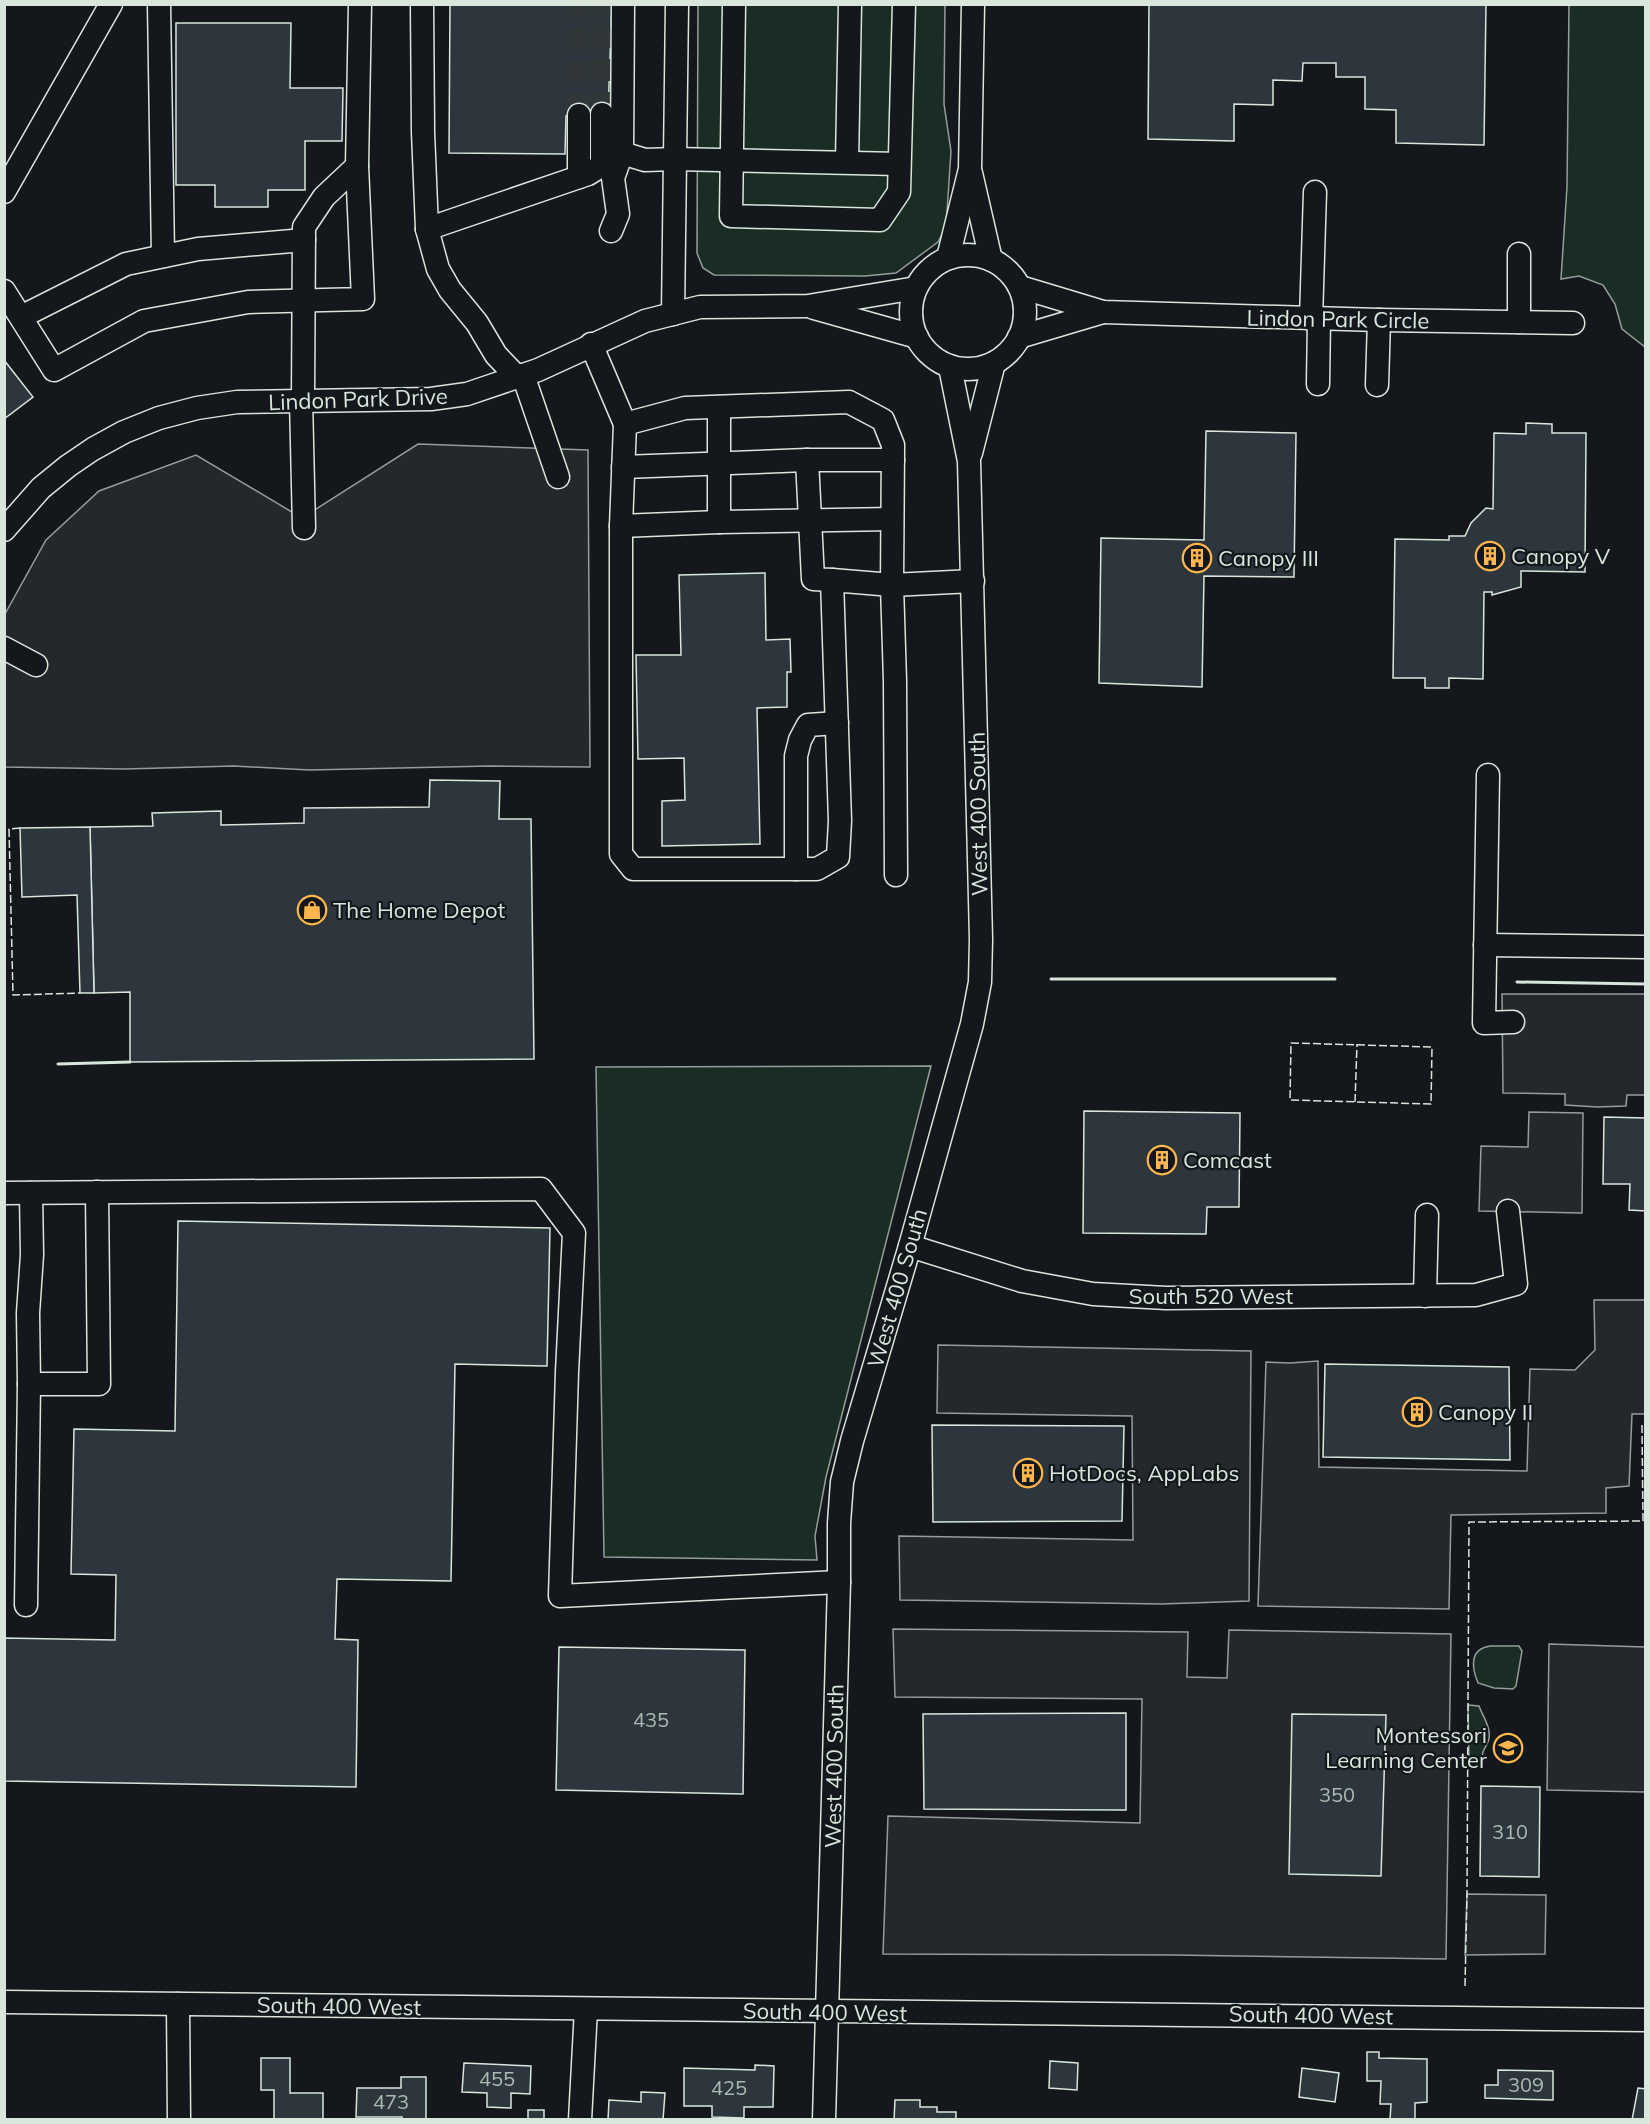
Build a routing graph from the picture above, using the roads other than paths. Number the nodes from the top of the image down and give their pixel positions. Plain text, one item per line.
1 (111, 4) edge
2 (159, 4) edge
3 (360, 4) edge
4 (422, 4) edge
5 (622, 4) edge
6 (677, 4) edge
7 (734, 4) edge
8 (850, 4) edge
9 (904, 4) edge
10 (973, 4) edge
11 (590, 114) tunnel mouth
12 (622, 153) junction
13 (675, 159) junction
14 (732, 160) junction
15 (847, 162) junction
16 (899, 164) junction
17 (357, 166) junction
18 (970, 169) junction
19 (590, 172) junction
20 (4, 192) edge
21 (1315, 192) dead end
22 (427, 230) junction
23 (611, 231) dead end
24 (304, 240) junction
25 (1520, 254) dead end
26 (163, 256) junction
27 (948, 258) junction
28 (991, 260) junction
29 (1020, 287) junction
30 (916, 288) junction
31 (4, 291) edge
32 (304, 302) junction
33 (808, 306) junction
34 (1103, 312) junction
35 (673, 314) junction
36 (21, 317) junction
37 (1315, 319) junction
38 (1379, 320) junction
39 (1519, 322) junction
40 (1573, 323) dead end
41 (917, 337) junction
42 (1019, 338) junction
43 (591, 344) junction
44 (993, 363) junction
45 (951, 367) junction
46 (520, 376) junction
47 (1318, 384) dead end
48 (1377, 385) dead end
49 (302, 400) junction
50 (719, 407) junction
51 (624, 424) junction
52 (807, 460) junction
53 (893, 460) junction
54 (969, 460) junction
55 (720, 463) junction
56 (623, 467) junction
57 (558, 477) dead end
58 (892, 519) junction
59 (810, 521) junction
60 (719, 522) junction
61 (621, 526) junction
62 (304, 528) dead end
63 (4, 530) edge
64 (832, 580) junction
65 (973, 580) junction
66 (892, 585) junction
67 (4, 648) edge
68 (36, 665) dead end
69 (837, 723) junction
70 (1488, 775) dead end
71 (796, 869) junction
72 (896, 875) dead end
73 (1485, 945) junction
74 (1646, 947) edge
75 (1513, 1022) dead end
76 (97, 1192) junction
77 (4, 1193) edge
78 (31, 1193) junction
79 (1508, 1211) dead end
80 (1427, 1215) dead end
81 (910, 1246) junction
82 (1425, 1296) junction
83 (29, 1384) junction
84 (839, 1582) junction
85 (26, 1605) dead end
86 (4, 2002) edge
87 (178, 2004) junction
88 (585, 2009) junction
89 (828, 2012) junction
90 (1646, 2020) edge
91 (179, 2120) edge
92 (580, 2120) edge
93 (824, 2120) edge

1 - 20 street
2 - 26 street
3 - 17 street
4 - 22 street
5 - 12 street
6 - 13 street
7 - 14 street
8 - 15 street
9 - 16 street
10 - 18 street
11 - 19 street
12 - 13 street
12 - 19 street
12 - 23 street
13 - 14 street
13 - 35 street
14 - 15 street
14 - 16 street
15 - 16 street
17 - 24 street
17 - 32 street
18 - 27 street
18 - 28 street
19 - 22 street
21 - 37 street
22 - 46 street
24 - 26 street
24 - 32 street
25 - 39 street
26 - 36 street
27 - 28 street
27 - 30 street
28 - 29 street
29 - 34 street
29 - 42 street
30 - 33 street, Lindon Park Drive
30 - 41 street
31 - 36 street
32 - 36 street
32 - 49 street
33 - 35 street, Lindon Park Drive
33 - 41 street, Lindon Park Drive
34 - 37 street, Lindon Park Circle
34 - 42 street
35 - 43 street, Lindon Park Drive
37 - 38 street, Lindon Park Circle
37 - 47 street
38 - 39 street, Lindon Park Circle
38 - 48 street
39 - 40 street, Lindon Park Circle
41 - 45 street
42 - 44 street
43 - 46 street, Lindon Park Drive
43 - 51 street
44 - 45 street
44 - 54 street, West 400 South
45 - 54 street, West 400 South
46 - 49 street, Lindon Park Drive
46 - 57 street
49 - 62 street
49 - 63 street, Lindon Park Drive
50 - 51 street
50 - 53 street
50 - 55 street
51 - 56 street
52 - 53 street
52 - 55 street
52 - 59 street
53 - 58 street
54 - 65 street, West 400 South
55 - 56 street
55 - 60 street
56 - 61 street
58 - 59 street
58 - 66 street
59 - 60 street
59 - 64 street
60 - 61 street
61 - 71 street
64 - 66 street
64 - 69 street
65 - 66 street
65 - 81 street, West 400 South
66 - 72 street
67 - 68 street
69 - 71 street
69 - 71 street
70 - 73 street
73 - 74 street
73 - 75 street
76 - 78 street
76 - 83 street
76 - 84 street
77 - 78 street
78 - 83 street
79 - 82 street, South 520 West
80 - 82 street
81 - 82 street, South 520 West
81 - 84 street, West 400 South
83 - 85 street
84 - 89 street, West 400 South
86 - 87 street, South 400 West
87 - 88 street, South 400 West
87 - 91 street
88 - 89 street, South 400 West
88 - 92 street
89 - 90 street, South 400 West
89 - 93 street, West 400 South

